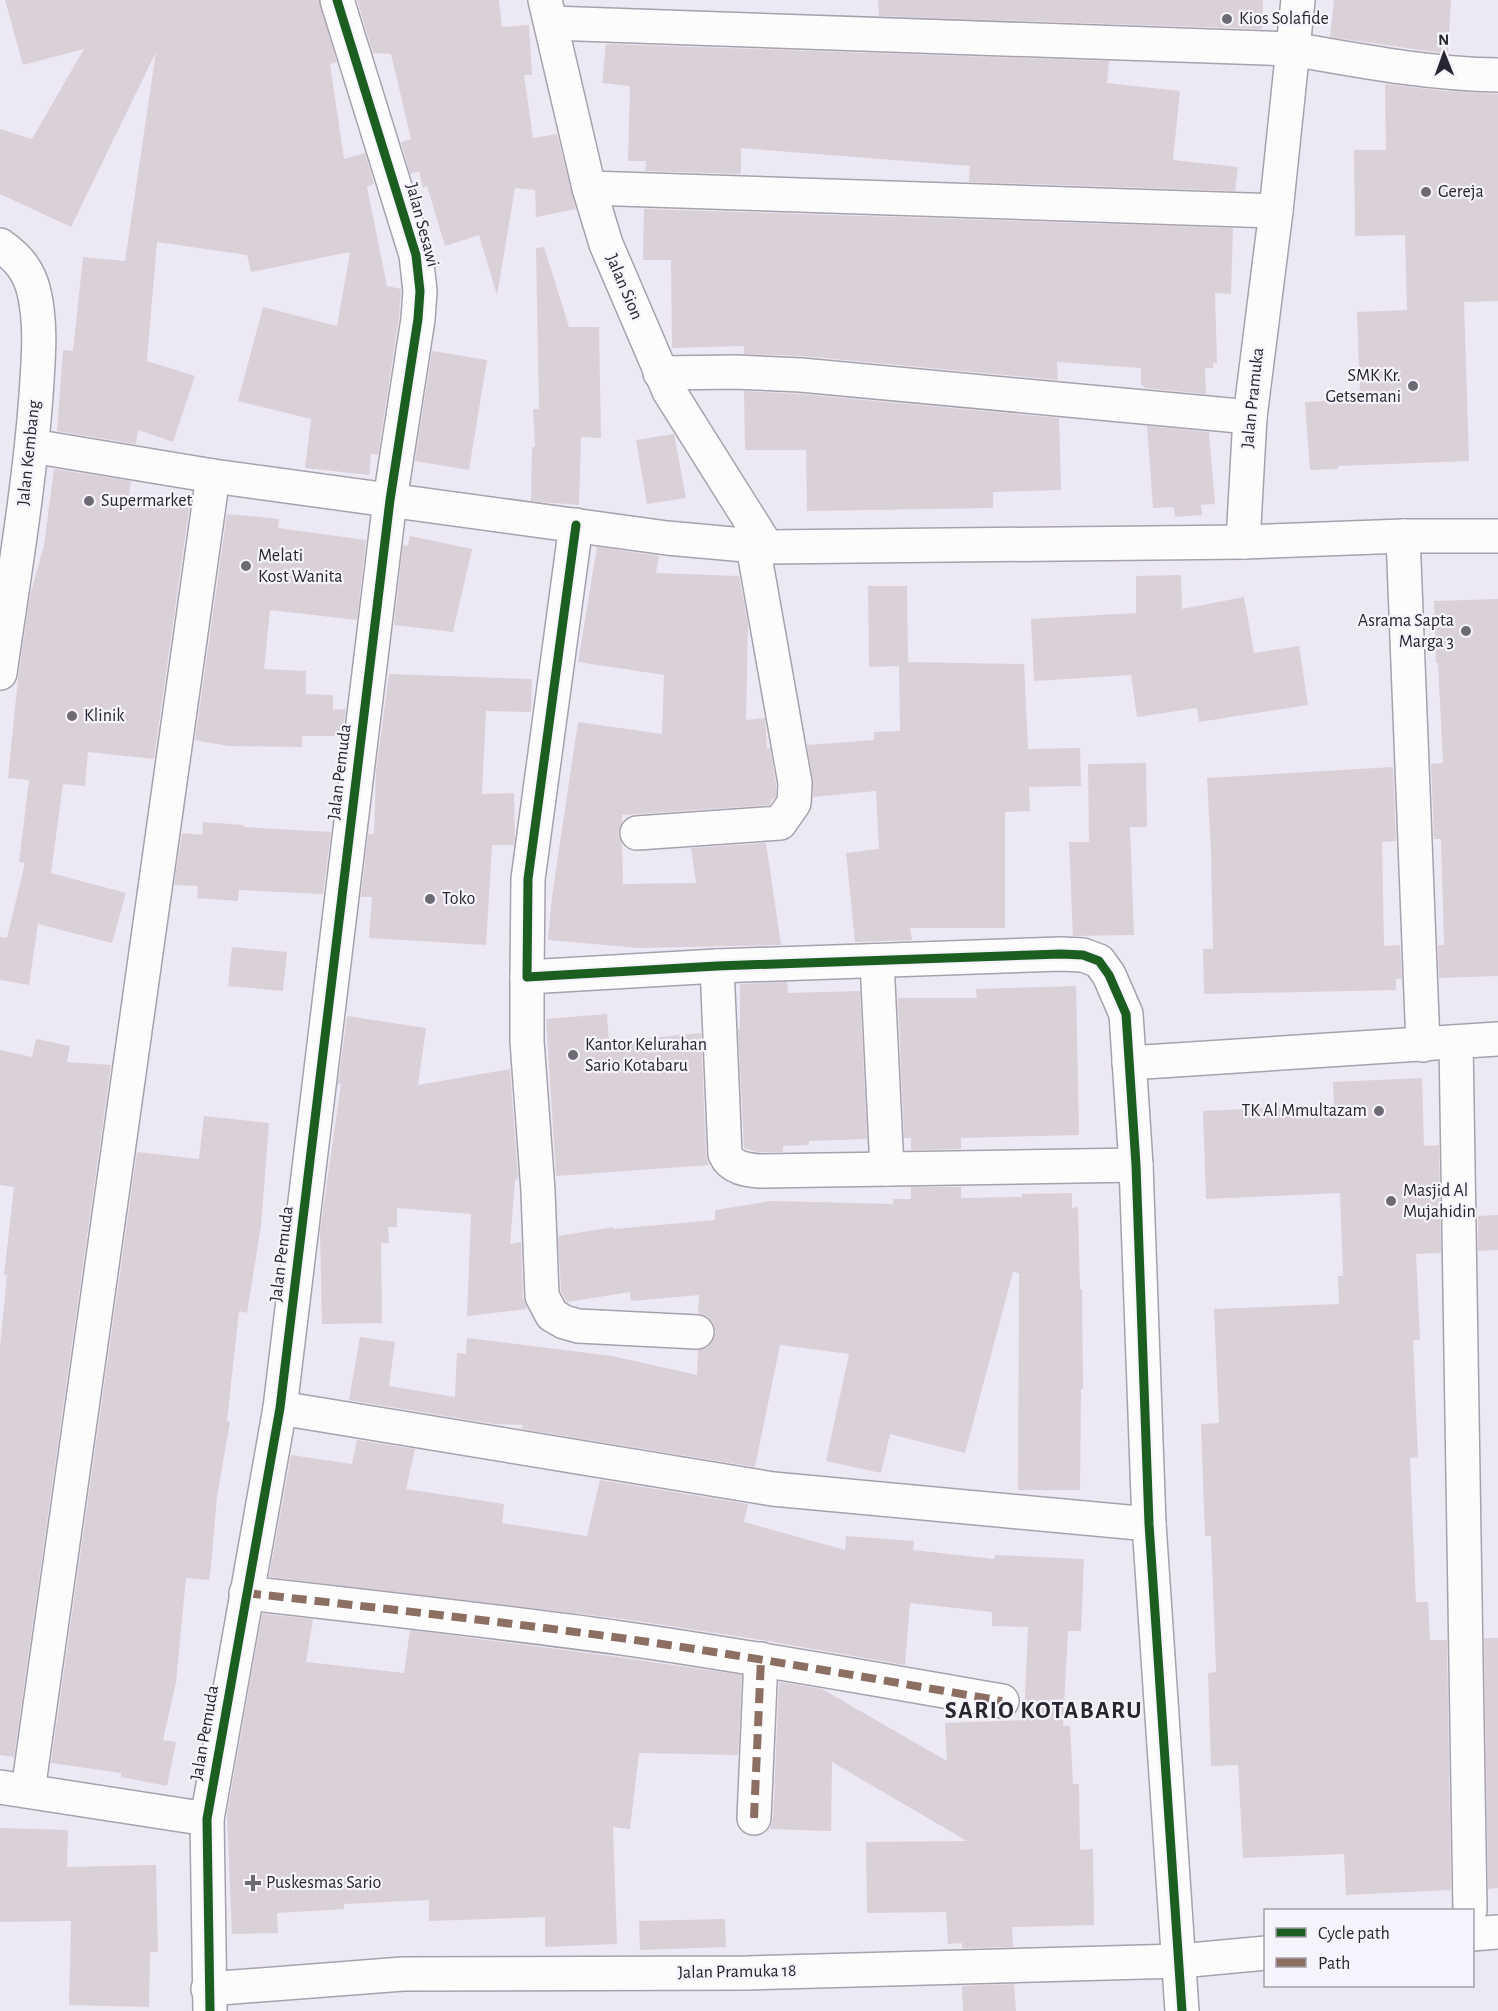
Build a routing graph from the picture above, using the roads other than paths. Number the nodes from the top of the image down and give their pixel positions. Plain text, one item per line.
1 (337, 0) edge
2 (1298, 0) edge
3 (548, 11) edge
4 (1292, 49) junction
5 (1498, 75) edge
6 (589, 188) junction
7 (1276, 211) junction
8 (0, 245) edge
9 (660, 373) junction
10 (1250, 417) junction
11 (32, 446) junction
12 (213, 476) junction
13 (390, 500) junction
14 (576, 525) junction
15 (1403, 536) junction
16 (1498, 536) edge
17 (1243, 542) junction
18 (760, 547) junction
19 (0, 673) edge
20 (637, 832) dead end
21 (876, 961) junction
22 (717, 966) junction
23 (527, 977) junction
24 (1498, 1039) edge
25 (1456, 1042) junction
26 (1423, 1045) junction
27 (1129, 1063) junction
28 (1136, 1165) junction
29 (887, 1169) junction
30 (697, 1332) dead end
31 (280, 1408) junction
32 (1149, 1524) junction
33 (246, 1593) junction
34 (760, 1659) junction
35 (1002, 1701) dead end
36 (14, 1789) edge
37 (754, 1818) dead end
38 (207, 1819) junction
39 (1470, 1909) edge
40 (1498, 1932) edge
41 (1474, 1934) edge
42 (1264, 1953) edge
43 (1180, 1961) junction
44 (209, 2000) edge
45 (1182, 2011) edge

1 - 13 street, Jalan Sesawi
2 - 4 street, Jalan Pramuka
3 - 4 street
3 - 6 street, Jalan Sion
4 - 5 street
4 - 7 street, Jalan Pramuka
6 - 7 street
6 - 9 street, Jalan Sion
7 - 10 street, Jalan Pramuka
8 - 11 street, Jalan Kembang
9 - 10 street
9 - 18 street, Jalan Sion
10 - 17 street, Jalan Pramuka
11 - 12 street
11 - 19 street, Jalan Kembang
12 - 13 street
12 - 36 street
13 - 14 street
13 - 31 street, Jalan Pemuda
14 - 18 street
14 - 23 street
15 - 16 street
15 - 17 street
15 - 26 street
17 - 18 street
18 - 20 street
21 - 22 street
21 - 27 street
21 - 29 street
22 - 23 street
22 - 29 street
23 - 30 street
24 - 25 street
25 - 26 street
25 - 39 street
26 - 27 street
27 - 28 street
28 - 29 street
28 - 32 street
31 - 32 street
31 - 33 street, Jalan Pemuda
32 - 43 street
33 - 34 street
33 - 38 street, Jalan Pemuda
34 - 35 street
34 - 37 street
36 - 38 street
38 - 44 street, Jalan Pemuda
40 - 41 street
42 - 43 street, Jalan Pramuka 18
43 - 44 street, Jalan Pramuka 18
43 - 45 street

